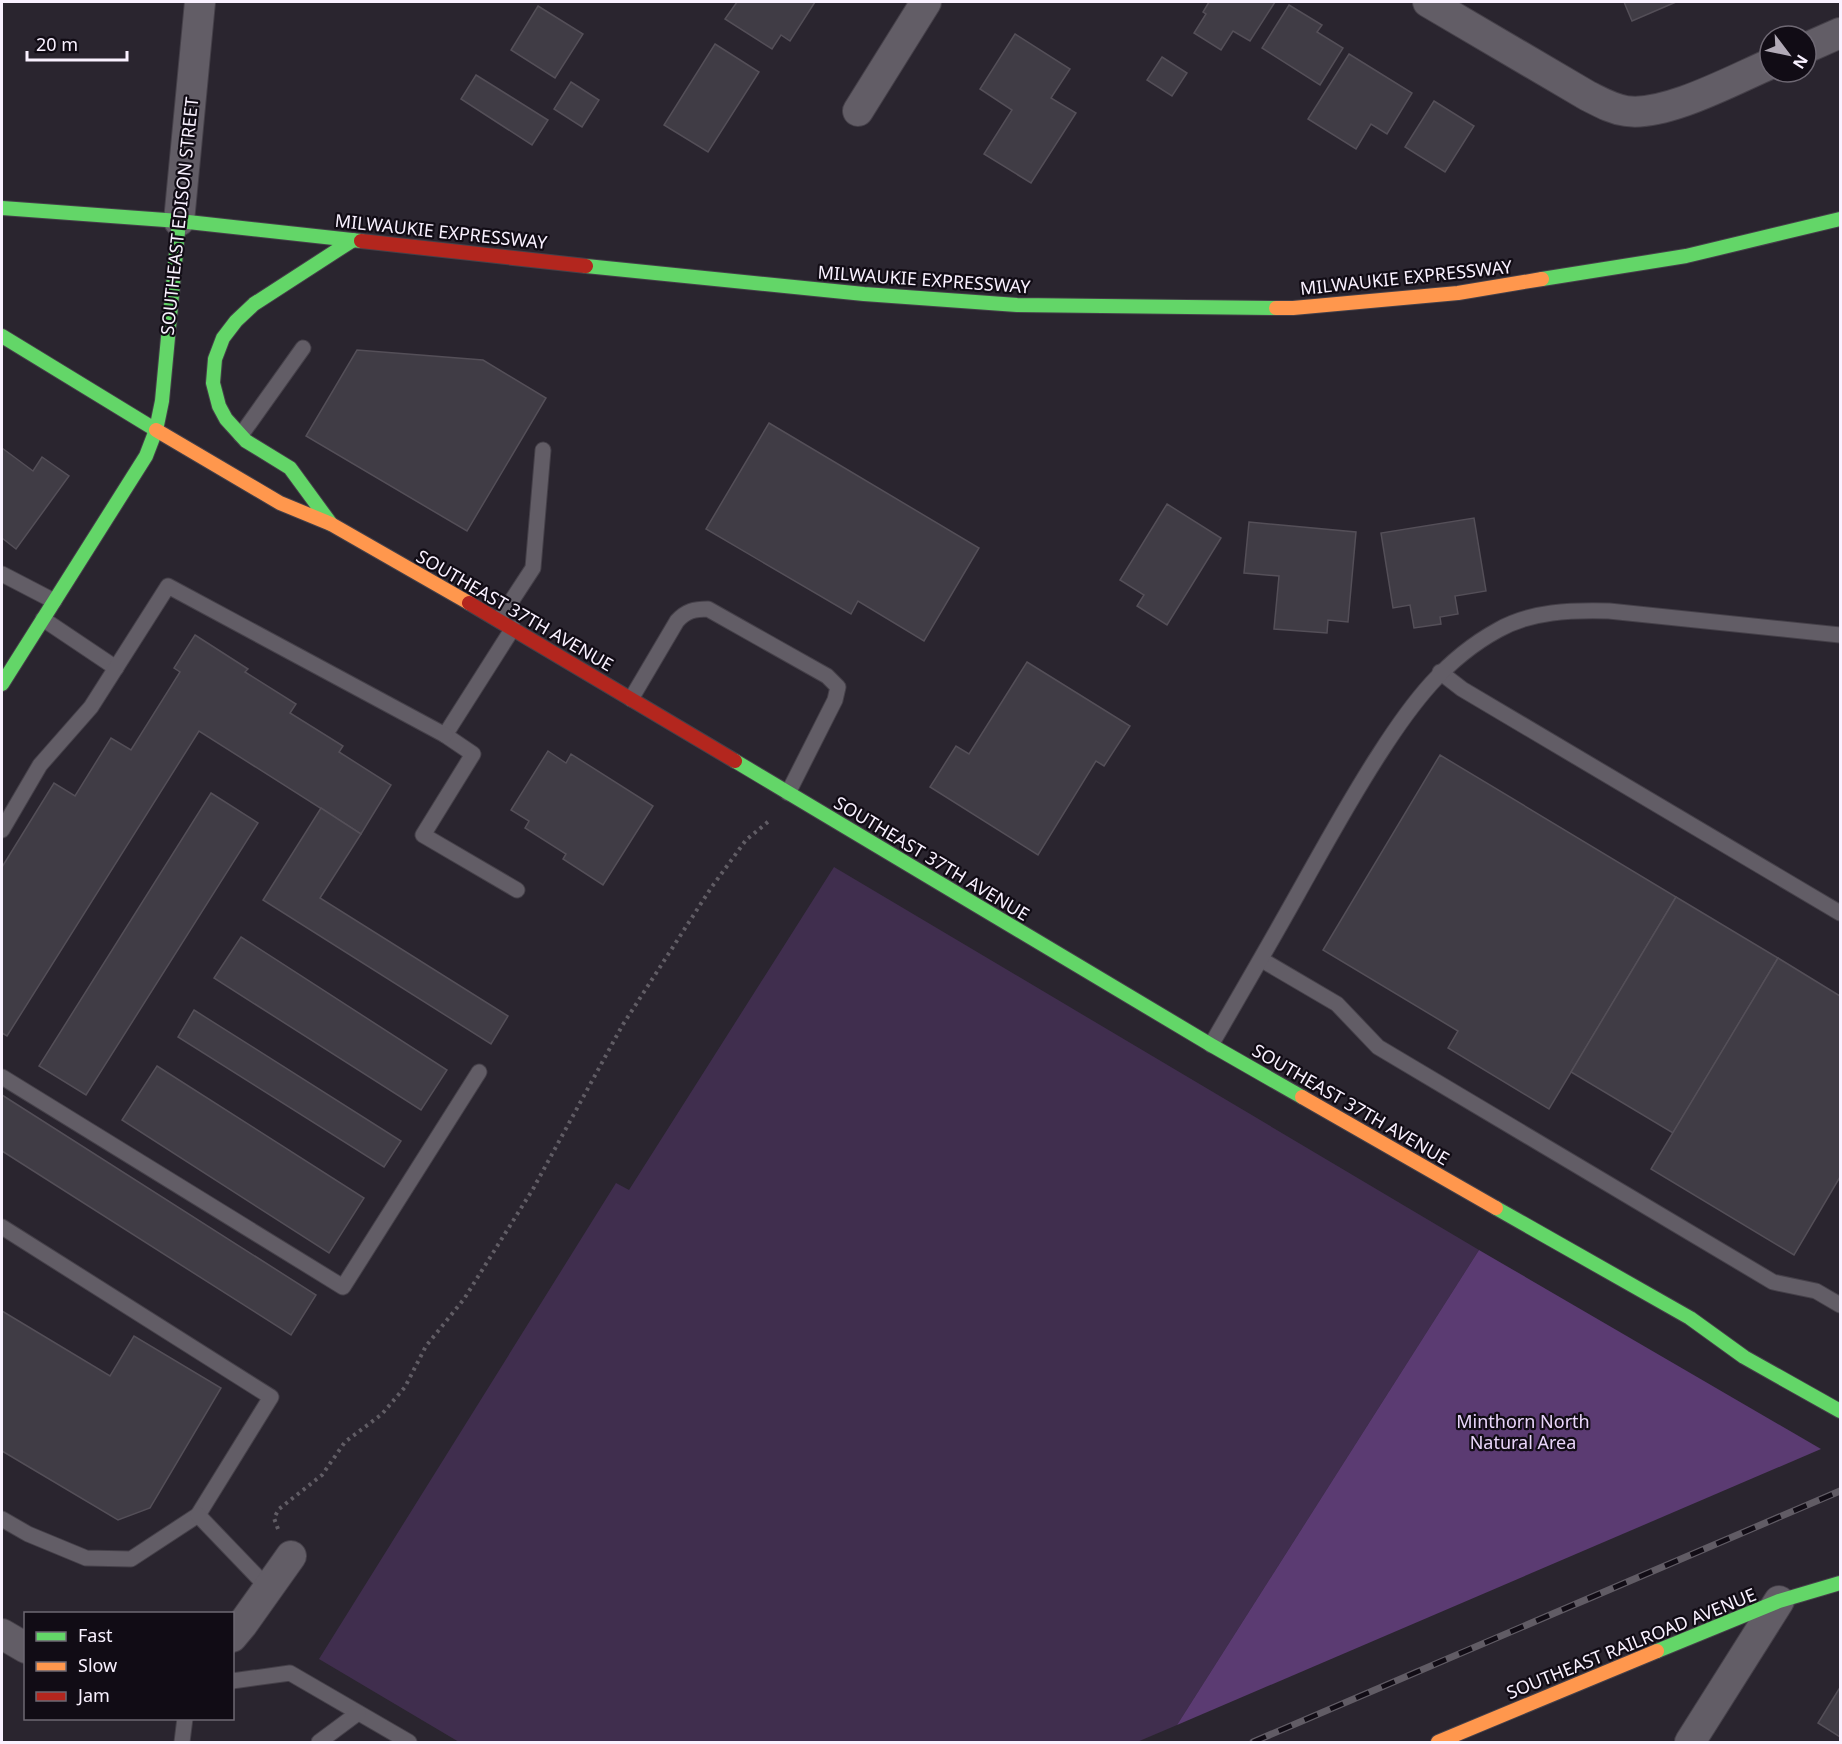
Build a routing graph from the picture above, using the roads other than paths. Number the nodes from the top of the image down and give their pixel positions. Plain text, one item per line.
1 (200, 2) edge
2 (926, 2) edge
3 (1428, 2) edge
4 (1840, 33) edge
5 (1818, 43) edge
6 (1758, 69) edge
7 (858, 111) dead end
8 (2, 208) edge
9 (1840, 219) edge
10 (178, 221) junction
11 (353, 240) junction
12 (2, 336) edge
13 (303, 348) dead end
14 (156, 430) junction
15 (241, 435) junction
16 (543, 450) dead end
17 (331, 524) junction
18 (2, 574) edge
19 (54, 602) junction
20 (43, 619) junction
21 (499, 620) junction
22 (513, 628) junction
23 (1840, 635) edge
24 (116, 668) junction
25 (1440, 672) junction
26 (2, 684) edge
27 (631, 699) junction
28 (445, 735) junction
29 (788, 793) junction
30 (2, 830) edge
31 (517, 890) dead end
32 (1840, 913) edge
33 (1262, 960) junction
34 (1211, 1045) junction
35 (479, 1072) dead end
36 (2, 1077) edge
37 (2, 1227) edge
38 (1840, 1305) edge
39 (1690, 1318) junction
40 (1731, 1331) dead end
41 (1840, 1412) edge
42 (198, 1515) junction
43 (2, 1519) edge
44 (291, 1556) road end
45 (1840, 1583) edge
46 (269, 1589) junction
47 (1779, 1601) junction
48 (2, 1634) edge
49 (234, 1634) edge
50 (24, 1647) edge
51 (234, 1681) edge
52 (357, 1713) junction
53 (185, 1720) edge
54 (182, 1743) edge
55 (319, 1743) edge
56 (409, 1743) edge
57 (1438, 1743) edge
58 (1690, 1743) edge

1 - 10 street, SOUTHEAST EDISON STREET
2 - 7 street
3 - 6 street
4 - 5 street
8 - 10 main road, MILWAUKIE EXPRESSWAY
9 - 11 main road, MILWAUKIE EXPRESSWAY
10 - 11 main road, MILWAUKIE EXPRESSWAY
10 - 14 main road, SOUTHEAST EDISON STREET
11 - 15 main road
12 - 14 main road, SOUTHEAST 37TH AVENUE
13 - 15 lane
14 - 17 main road, SOUTHEAST 37TH AVENUE
14 - 19 main road, SOUTHEAST EDISON STREET
15 - 17 main road
16 - 21 lane
17 - 21 main road, SOUTHEAST 37TH AVENUE
18 - 19 lane
19 - 20 main road, SOUTHEAST EDISON STREET
20 - 24 lane
20 - 26 main road, SOUTHEAST EDISON STREET
21 - 22 main road, SOUTHEAST 37TH AVENUE
22 - 27 main road, SOUTHEAST 37TH AVENUE
22 - 28 lane
23 - 25 lane
24 - 28 lane
24 - 30 lane
25 - 32 lane
25 - 33 lane
27 - 29 main road, SOUTHEAST 37TH AVENUE
27 - 29 lane
28 - 31 lane
29 - 34 main road, SOUTHEAST 37TH AVENUE
33 - 34 lane
33 - 38 lane
34 - 39 main road, SOUTHEAST 37TH AVENUE
35 - 36 lane
37 - 42 lane
39 - 40 main road, SOUTHEAST 37TH AVENUE
39 - 41 main road, SOUTHEAST 37TH AVENUE
42 - 43 lane
42 - 46 lane
44 - 46 street
45 - 47 main road, SOUTHEAST RAILROAD AVENUE
46 - 49 street
47 - 57 main road, SOUTHEAST RAILROAD AVENUE
47 - 58 street
48 - 50 street
51 - 52 lane
52 - 55 lane
52 - 56 lane
53 - 54 lane

